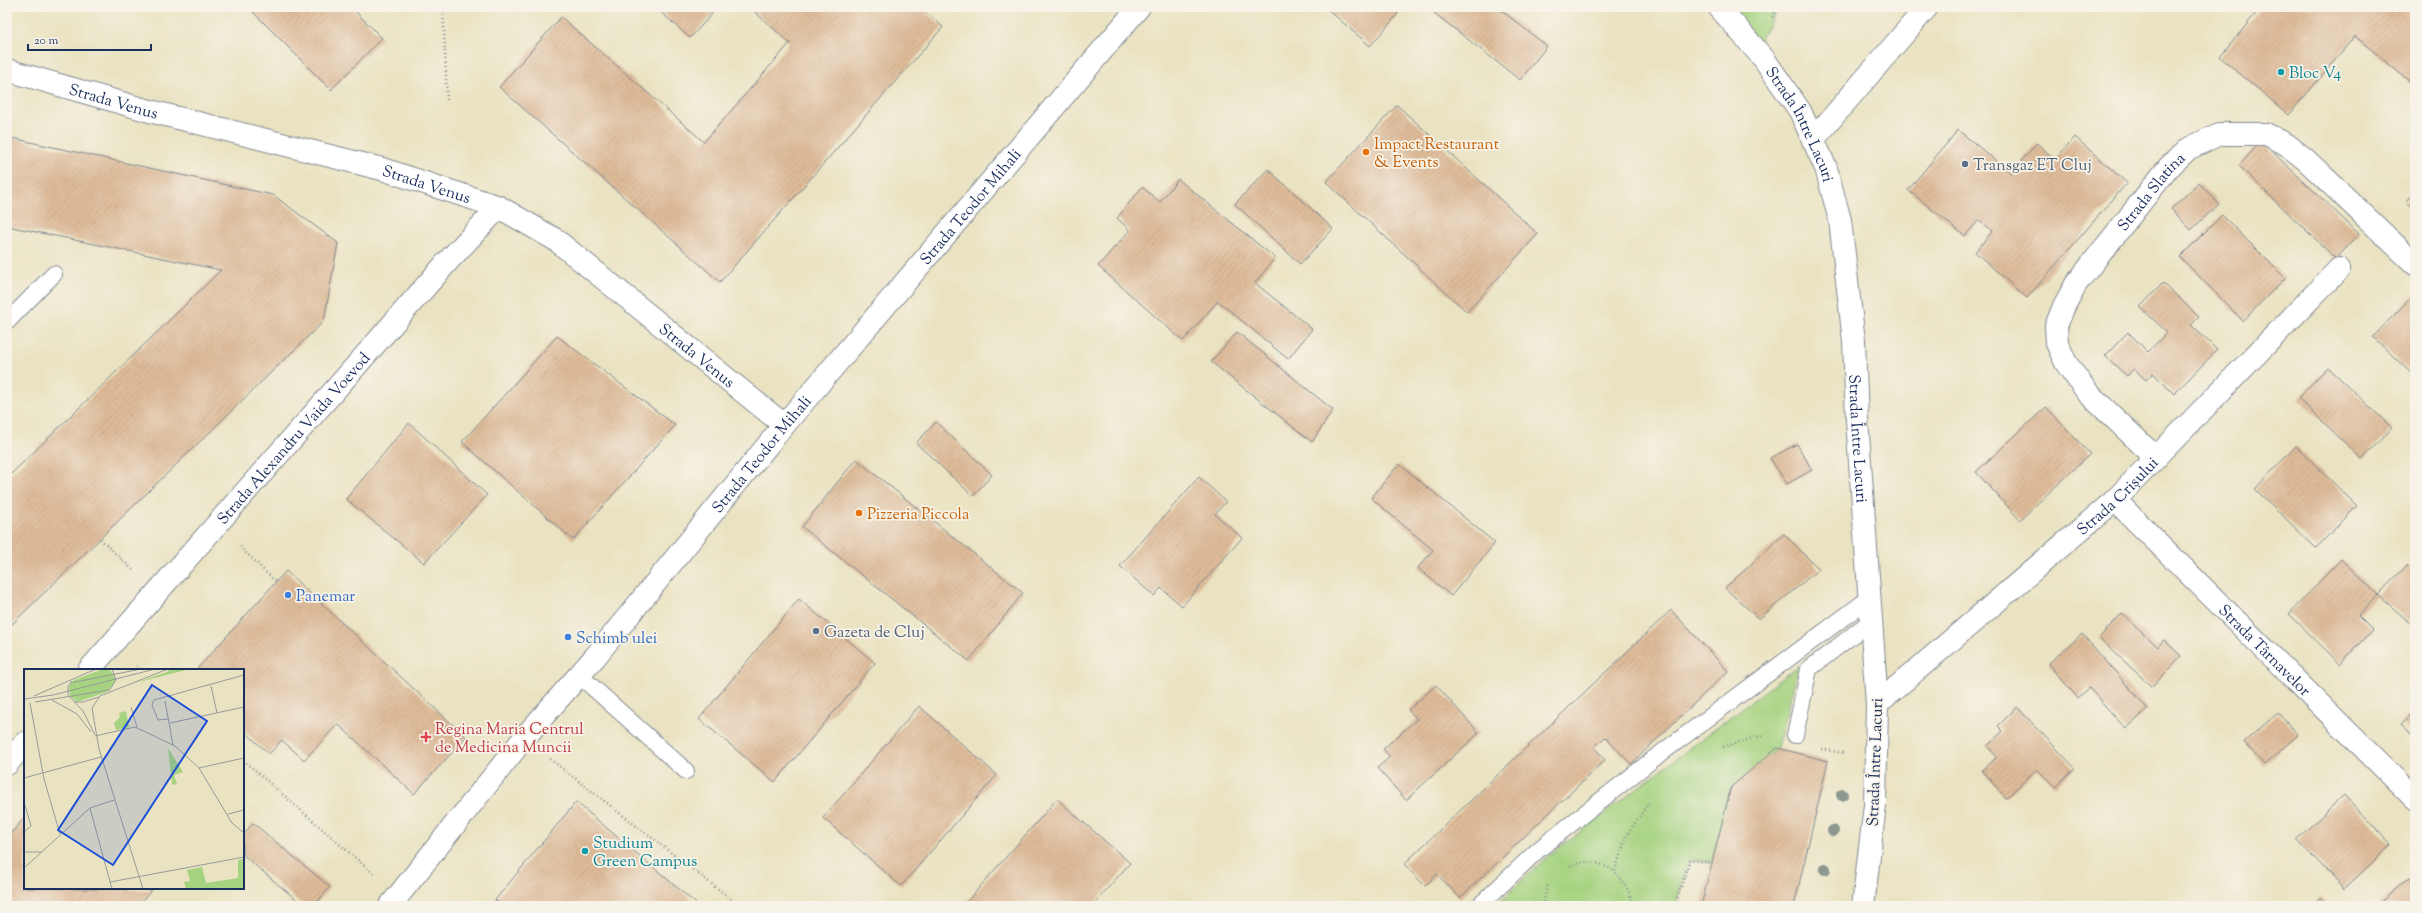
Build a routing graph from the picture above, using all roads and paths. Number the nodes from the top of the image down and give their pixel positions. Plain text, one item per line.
1 (443, 7) edge
2 (1139, 7) edge
3 (1719, 7) edge
4 (1927, 7) edge
5 (7, 70) edge
6 (447, 100) dead end
7 (1813, 140) junction
8 (498, 207) junction
9 (2415, 264) edge
10 (2339, 269) dead end
11 (54, 274) dead end
12 (7, 322) edge
13 (784, 425) junction
14 (2156, 458) junction
15 (2115, 500) junction
16 (100, 539) dead end
17 (256, 564) dead end
18 (276, 582) dead end
19 (156, 592) junction
20 (1871, 597) junction
21 (1872, 620) junction
22 (90, 669) edge
23 (579, 675) junction
24 (1877, 704) junction
25 (1795, 735) dead end
26 (1768, 738) dead end
27 (24, 745) edge
28 (1814, 747) dead end
29 (1716, 750) dead end
30 (545, 755) dead end
31 (1877, 760) junction
32 (244, 761) edge
33 (7, 764) edge
34 (686, 771) dead end
35 (1654, 796) dead end
36 (2415, 799) edge
37 (1712, 863) dead end
38 (1566, 868) dead end
39 (1614, 871) junction
40 (377, 876) dead end
41 (1549, 882) dead end
42 (390, 906) edge
43 (740, 906) edge
44 (1479, 906) edge
45 (1542, 906) edge
46 (1633, 906) edge
47 (1676, 906) edge
48 (1864, 906) edge

1 - 6 path
2 - 13 street, Strada Teodor Mihali
3 - 7 street, Strada Între Lacuri
4 - 7 street
5 - 8 street, Strada Venus
7 - 20 street, Strada Între Lacuri
8 - 13 street, Strada Venus
8 - 19 street, Strada Alexandru Vaida Voevod
9 - 14 street, Strada Slatina
10 - 14 street, Strada Crișului
11 - 12 lane
13 - 23 street, Strada Teodor Mihali
14 - 15 street, Strada Crișului
15 - 24 street, Strada Crișului
15 - 36 street, Strada Târnavelor
16 - 19 path
17 - 18 path
19 - 22 street, Strada Alexandru Vaida Voevod
20 - 21 street, Strada Între Lacuri
20 - 44 lane
21 - 24 street, Strada Între Lacuri
21 - 25 lane
23 - 34 lane
23 - 42 street, Strada Teodor Mihali
24 - 31 street, Strada Între Lacuri
26 - 29 path
27 - 33 street
28 - 31 path
30 - 43 path
31 - 48 street, Strada Între Lacuri
32 - 40 path
35 - 39 path
37 - 47 path
38 - 39 path
39 - 46 path
41 - 45 path

